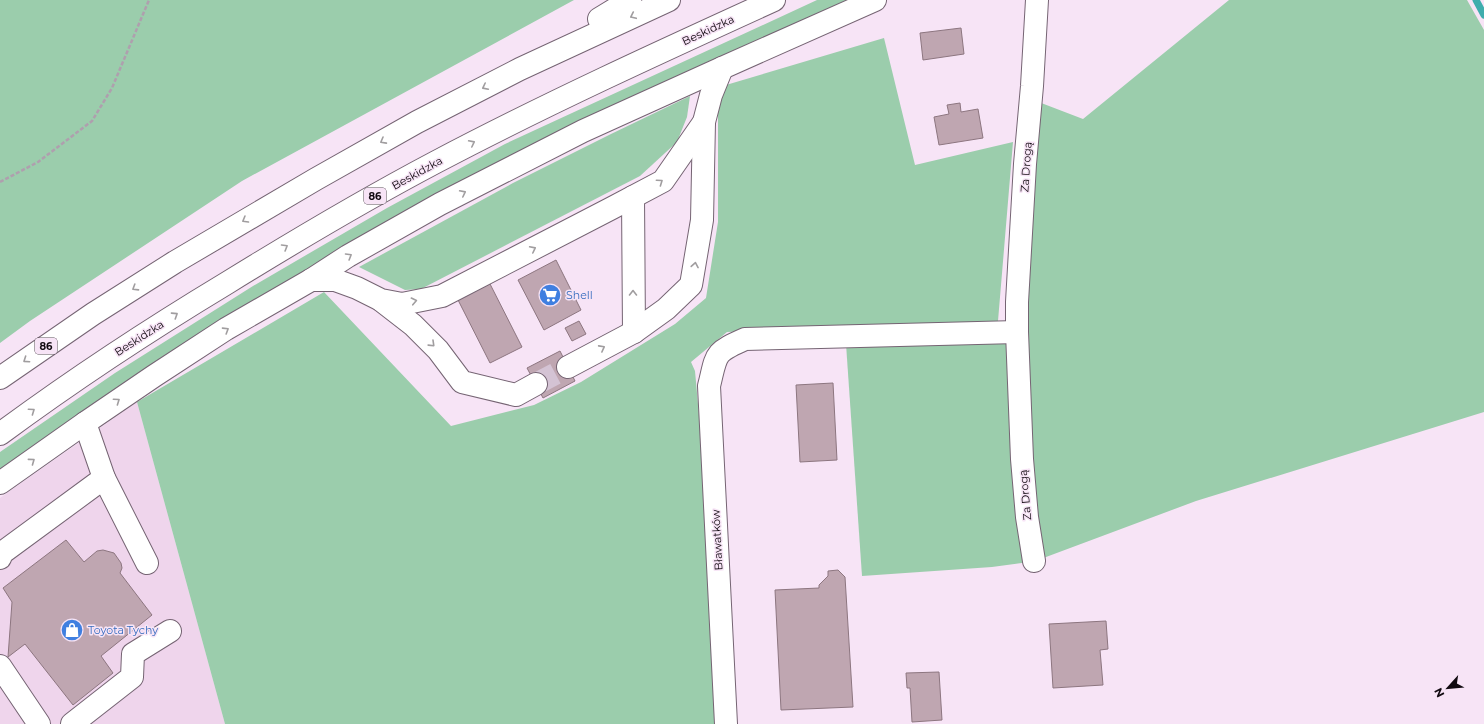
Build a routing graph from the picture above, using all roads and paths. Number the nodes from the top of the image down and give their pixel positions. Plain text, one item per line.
1 (149, 0) edge
2 (630, 0) edge
3 (669, 0) edge
4 (774, 0) edge
5 (875, 0) edge
6 (1036, 1) edge
7 (722, 68) junction
8 (520, 69) junction
9 (704, 122) junction
10 (0, 182) edge
11 (633, 197) junction
12 (310, 280) junction
13 (381, 300) junction
14 (634, 332) junction
15 (1017, 332) junction
16 (568, 367) tunnel mouth
17 (0, 378) edge
18 (536, 384) tunnel mouth
19 (85, 423) junction
20 (0, 434) edge
21 (104, 478) junction
22 (0, 484) edge
23 (0, 558) edge
24 (1034, 561) dead end
25 (147, 563) dead end
26 (170, 631) dead end
27 (0, 666) edge
28 (39, 724) edge
29 (72, 724) edge
30 (726, 724) edge

1 - 10 path
2 - 8 street
3 -> 8 street, 86
20 -> 4 street, Beskidzka / 86
5 - 7 street
6 - 15 street, Za Drogą
7 - 9 street
12 -> 7 street
8 -> 17 street, 86
11 -> 9 street
14 -> 9 street
13 -> 11 street
14 -> 11 street
12 - 13 street
19 -> 12 street
13 -> 18 street
16 -> 14 street
15 - 24 street, Za Drogą
15 - 30 street, Bławatków
19 - 21 street
22 -> 19 street
21 - 23 street
21 - 25 street
26 - 29 street
27 - 28 street

